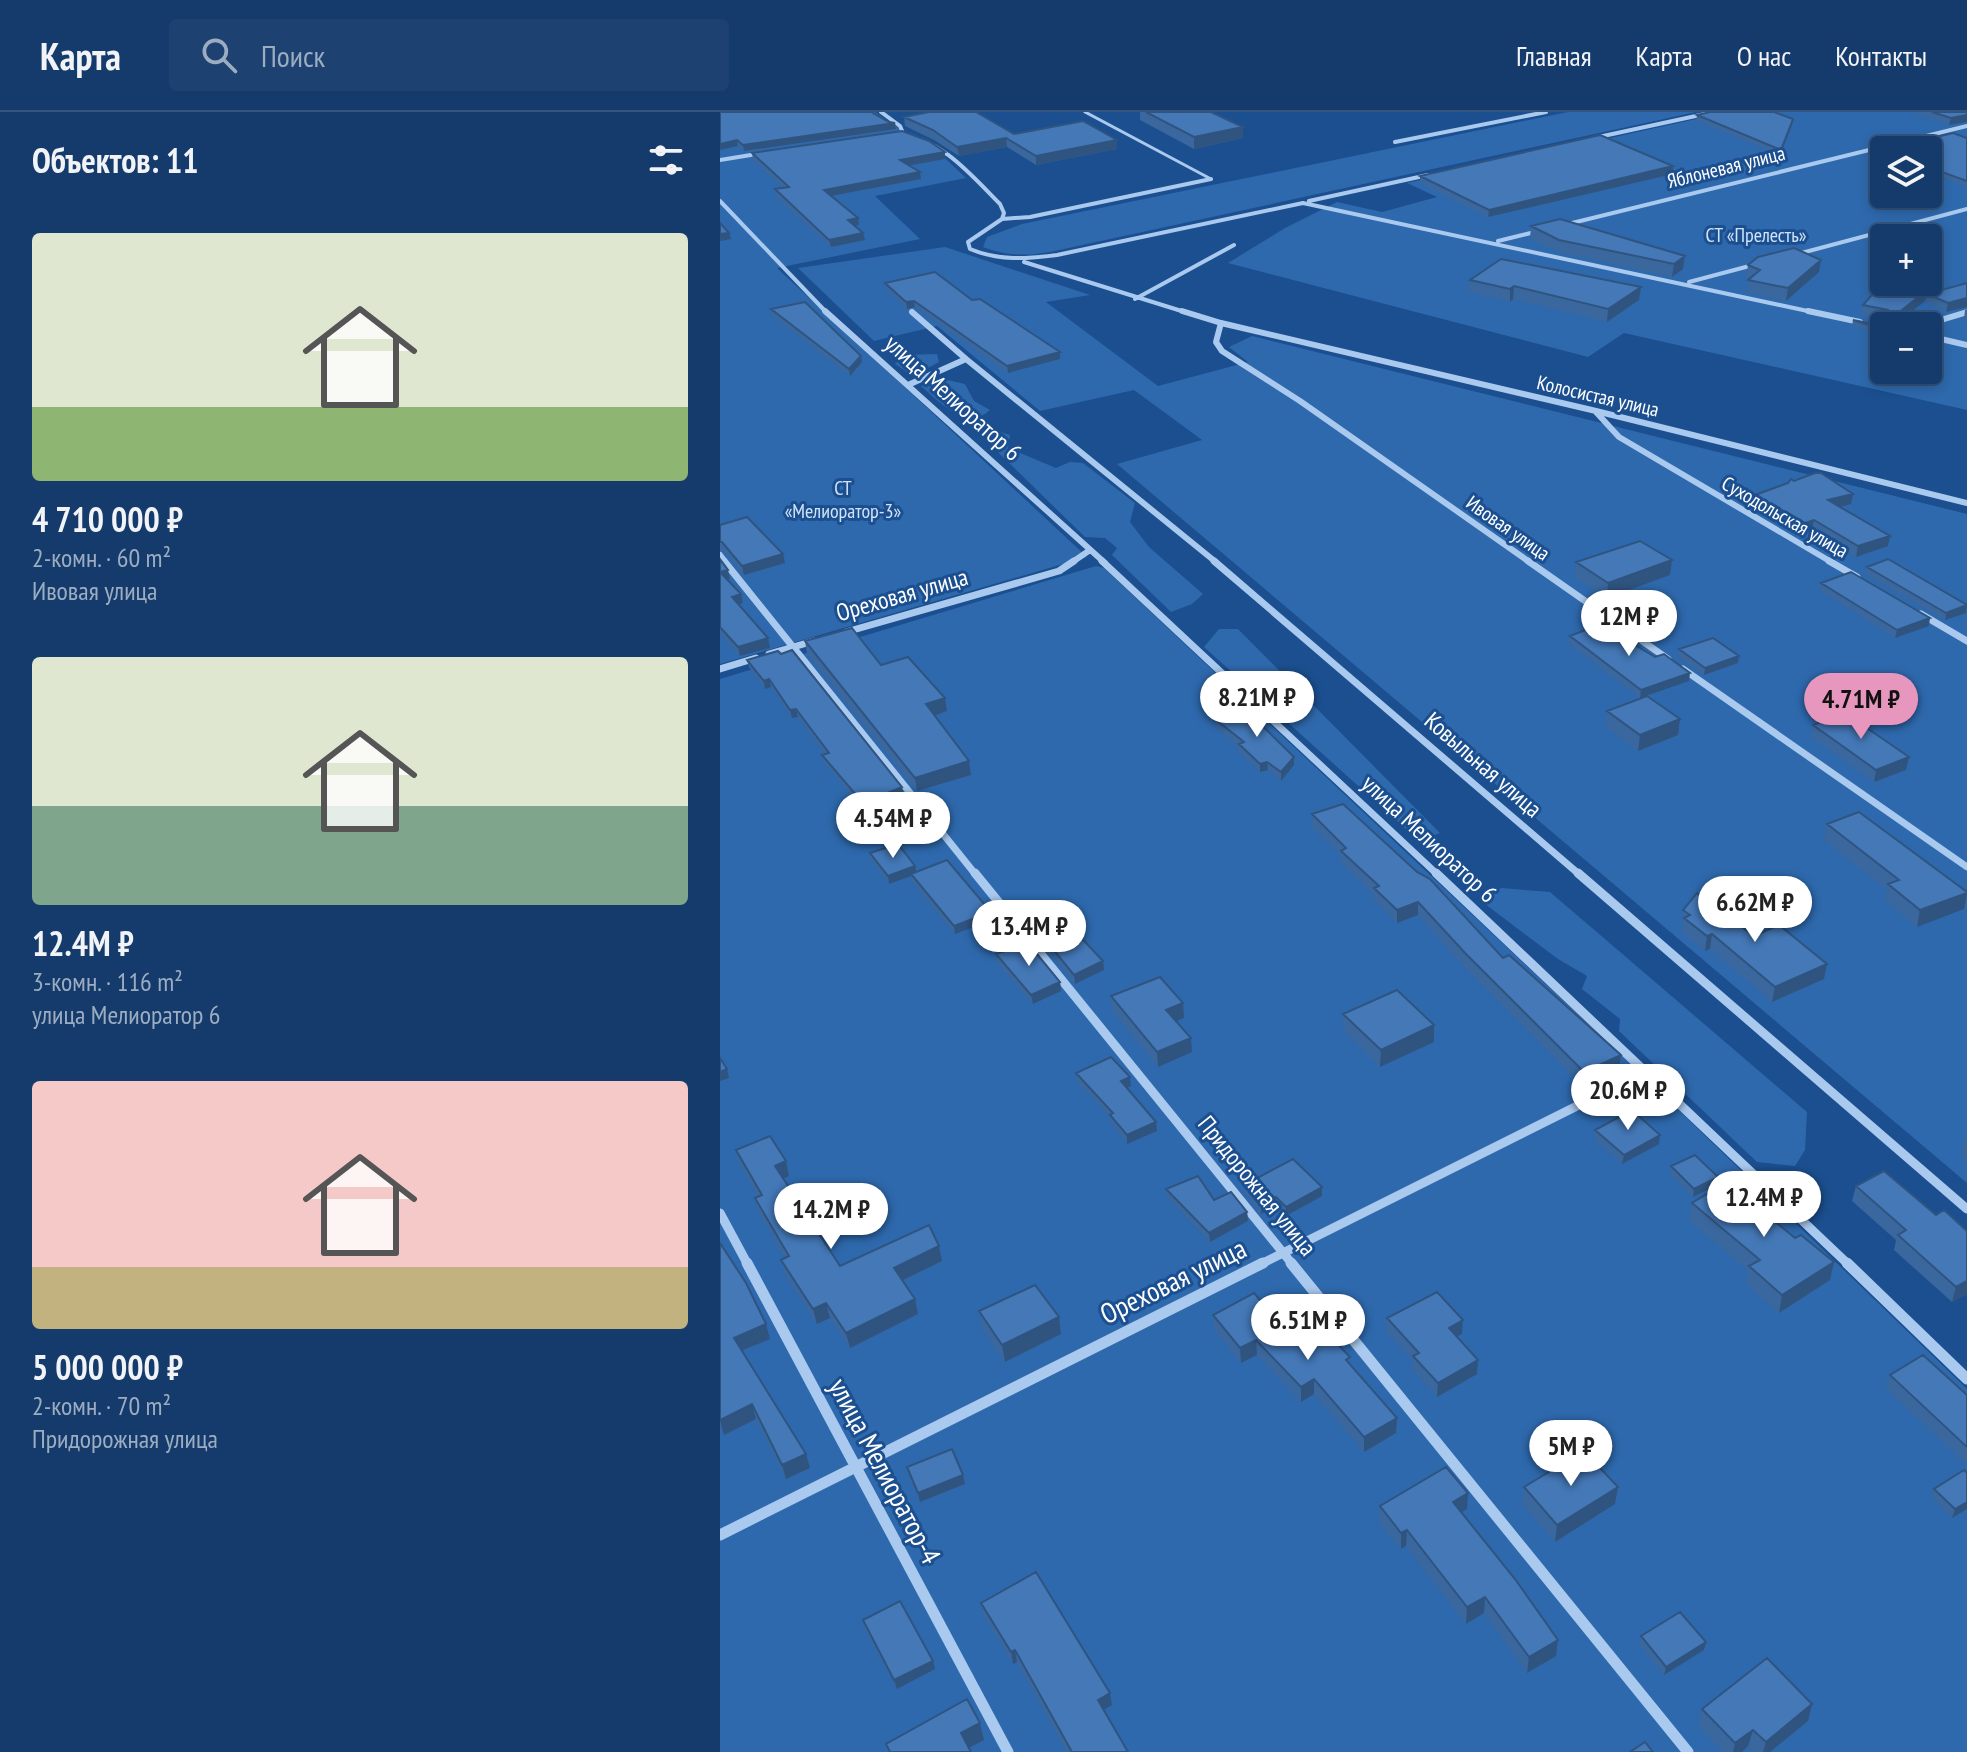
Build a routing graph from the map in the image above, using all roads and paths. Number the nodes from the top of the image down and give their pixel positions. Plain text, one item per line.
1 (881, 112) edge
2 (1085, 112) edge
3 (1546, 112) edge
4 (1714, 112) edge
5 (1967, 126) edge
6 (903, 133) junction
7 (888, 135) edge
8 (1592, 139) edge
9 (1395, 142) dead end
10 (765, 152) edge
11 (720, 160) edge
12 (1440, 172) edge
13 (1211, 179) joint
14 (720, 201) edge
15 (1303, 203) junction
16 (1967, 209) edge
17 (1002, 219) junction
18 (1493, 242) junction
19 (1234, 245) dead end
20 (1789, 256) edge
21 (1020, 260) junction
22 (1759, 264) edge
23 (1685, 284) junction
24 (1135, 299) junction
25 (912, 312) edge
26 (1967, 312) edge
27 (1942, 320) edge
28 (1221, 323) junction
29 (1869, 324) edge
30 (1942, 339) edge
31 (1967, 345) edge
32 (966, 359) junction
33 (908, 385) junction
34 (1596, 411) junction
35 (1967, 503) edge
36 (1090, 550) junction
37 (720, 555) edge
38 (1859, 578) edge
39 (1913, 610) edge
40 (836, 635) edge
41 (822, 639) edge
42 (1967, 641) edge
43 (792, 648) junction
44 (720, 669) edge
45 (1967, 867) edge
46 (1647, 1071) junction
47 (1967, 1209) edge
48 (720, 1213) edge
49 (1285, 1253) junction
50 (1967, 1379) edge
51 (855, 1466) junction
52 (720, 1535) edge
53 (1008, 1752) edge
54 (1688, 1752) edge

1 - 6 street
2 - 13 lane
3 - 9 street
4 - 8 street
5 - 18 street, Яблоневая улица
6 - 7 street
6 - 17 street
10 - 11 street
12 - 15 street
13 - 17 street
14 - 33 street, улица Мелиоратор 6
15 - 18 street
15 - 21 street
16 - 20 street
17 - 21 street
18 - 23 street
19 - 24 street
21 - 24 street
22 - 23 street
23 - 29 street
24 - 28 street
25 - 32 street, Ковыльная улица
26 - 27 street
28 - 34 street, Колосистая улица
28 - 45 street, Ивовая улица
30 - 31 street
32 - 33 street
32 - 47 street, Ковыльная улица
33 - 36 street, улица Мелиоратор 6
34 - 35 street, Колосистая улица
34 - 38 street, Суходольская улица
36 - 40 street, Ореховая улица
36 - 46 street, улица Мелиоратор 6
37 - 43 street, Придорожная улица
39 - 42 street
41 - 43 street, Ореховая улица
43 - 44 street, Ореховая улица
43 - 49 street, Придорожная улица
46 - 49 street, Ореховая улица
46 - 50 street, улица Мелиоратор 6
48 - 51 street, улица Мелиоратор-4
49 - 51 street, Ореховая улица
49 - 54 street, Придорожная улица
51 - 52 street, Ореховая улица
51 - 53 street, улица Мелиоратор-4

